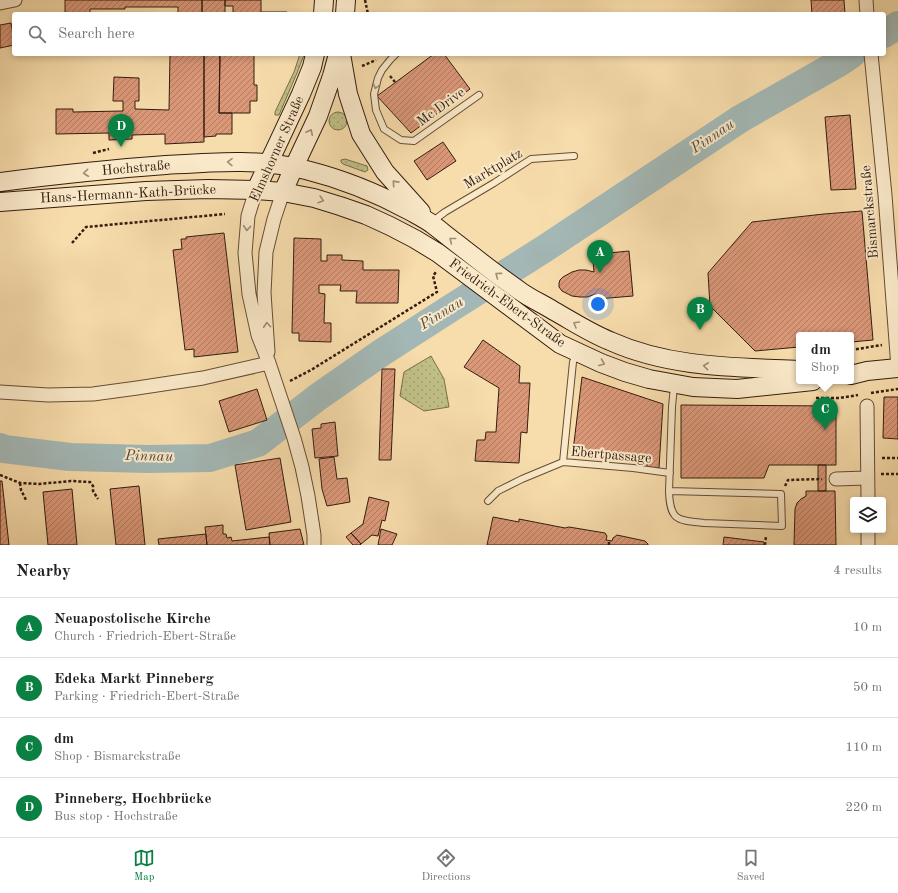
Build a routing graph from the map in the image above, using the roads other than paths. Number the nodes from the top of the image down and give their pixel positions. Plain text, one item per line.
1 (15, 0) edge
2 (324, 0) edge
3 (346, 0) edge
4 (866, 0) edge
5 (0, 3) edge
6 (323, 12) edge
7 (345, 12) edge
8 (867, 12) edge
9 (315, 56) edge
10 (338, 56) edge
11 (339, 56) edge
12 (394, 56) edge
13 (872, 60) edge
14 (479, 95) dead end
15 (574, 156) dead end
16 (269, 163) junction
17 (294, 167) junction
18 (2, 182) edge
19 (256, 190) junction
20 (283, 192) junction
21 (3, 201) edge
22 (431, 223) junction
23 (610, 342) junction
24 (578, 352) junction
25 (269, 363) junction
26 (758, 368) junction
27 (898, 368) edge
28 (796, 370) edge
29 (856, 372) edge
30 (796, 383) edge
31 (675, 384) junction
32 (737, 389) junction
33 (0, 392) edge
34 (867, 400) road end
35 (563, 462) junction
36 (670, 473) junction
37 (867, 478) junction
38 (836, 479) road end
39 (669, 491) junction
40 (868, 497) edge
41 (488, 501) dead end
42 (868, 533) edge
43 (314, 545) edge
44 (868, 545) edge

1 - 5 street
2 - 6 main road
3 - 7 main road
4 - 8 street
9 - 16 main road, Elmshorner Straße
17 -> 10 main road, Elmshorner Straße
22 -> 11 main road, Elmshorner Straße
12 -> 14 lane, Mc Drive
13 - 27 street, Bismarckstraße
15 - 22 lane, Marktplatz
16 - 17 main road, Friedrich-Ebert-Straße
16 -> 18 main road, Hochstraße
16 - 19 main road, Elmshorner Straße
17 - 20 main road, Elmshorner Straße
17 - 22 main road, Friedrich-Ebert-Straße
19 - 20 main road, Friedrich-Ebert-Straße
19 - 21 main road, Hans-Hermann-Kath-Brücke
19 -> 25 street, Elmshorner Straße
20 -> 24 main road, Friedrich-Ebert-Straße
25 -> 20 street, Elmshorner Straße
23 -> 22 main road, Friedrich-Ebert-Straße
23 - 24 main road
26 -> 23 main road, Friedrich-Ebert-Straße
24 -> 31 main road, Friedrich-Ebert-Straße
24 - 35 lane
25 - 33 street
25 - 43 street, Elmshorner Straße
26 - 28 main road, Friedrich-Ebert-Straße
26 - 32 main road
27 - 29 main road
30 - 32 main road, Friedrich-Ebert-Straße
31 - 32 main road, Friedrich-Ebert-Straße
31 - 36 lane, Ebertpassage
34 - 37 street
35 - 36 lane, Ebertpassage
35 - 41 lane, Ebertpassage
36 - 39 lane, Ebertpassage
37 - 38 street
37 - 40 street
39 - 39 lane, Ebertpassage
42 - 44 street

